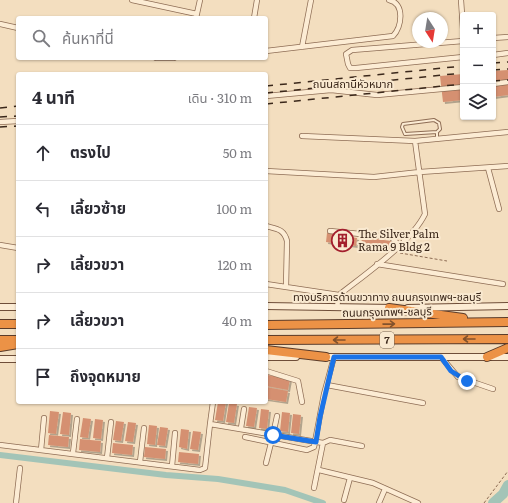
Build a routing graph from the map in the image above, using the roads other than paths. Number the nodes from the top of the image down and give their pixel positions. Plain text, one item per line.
1 (132, 0) edge
2 (200, 0) edge
3 (257, 0) edge
4 (311, 0) edge
5 (392, 0) edge
6 (461, 0) edge
7 (462, 12) edge
8 (197, 16) edge
9 (254, 16) edge
10 (0, 24) edge
11 (16, 28) edge
12 (508, 37) edge
13 (496, 38) edge
14 (460, 41) edge
15 (302, 47) junction
16 (268, 51) edge
17 (508, 53) edge
18 (496, 55) edge
19 (460, 58) edge
20 (508, 82) edge
21 (496, 84) edge
22 (460, 86) edge
23 (268, 96) edge
24 (16, 121) edge
25 (0, 122) edge
26 (436, 132) junction
27 (508, 132) edge
28 (302, 136) dead end
29 (435, 139) junction
30 (415, 141) junction
31 (508, 166) edge
32 (488, 168) junction
33 (268, 171) edge
34 (420, 172) junction
35 (499, 209) dead end
36 (268, 227) edge
37 (330, 231) dead end
38 (0, 245) edge
39 (399, 245) junction
40 (16, 248) edge
41 (377, 264) junction
42 (268, 284) edge
43 (503, 284) dead end
44 (286, 287) junction
45 (339, 295) junction
46 (268, 306) edge
47 (508, 306) edge
48 (0, 307) edge
49 (16, 307) edge
50 (337, 307) junction
51 (389, 308) junction
52 (498, 322) junction
53 (508, 322) edge
54 (0, 324) edge
55 (16, 324) edge
56 (268, 325) edge
57 (508, 339) edge
58 (0, 340) edge
59 (16, 340) edge
60 (268, 340) edge
61 (16, 344) edge
62 (0, 348) edge
63 (508, 348) edge
64 (268, 350) edge
65 (268, 357) edge
66 (330, 357) junction
67 (441, 357) junction
68 (487, 357) junction
69 (508, 357) edge
70 (0, 359) edge
71 (16, 359) edge
72 (268, 372) edge
73 (327, 385) junction
74 (493, 389) dead end
75 (302, 402) dead end
76 (423, 403) dead end
77 (213, 404) edge
78 (244, 409) dead end
79 (277, 416) dead end
80 (44, 418) dead end
81 (77, 419) dead end
82 (111, 422) dead end
83 (210, 424) junction
84 (144, 428) dead end
85 (241, 428) junction
86 (176, 433) dead end
87 (273, 435) junction
88 (245, 437) dead end
89 (316, 442) junction
90 (271, 443) junction
91 (323, 443) junction
92 (0, 445) edge
93 (362, 446) dead end
94 (41, 450) junction
95 (73, 453) junction
96 (107, 458) junction
97 (140, 462) junction
98 (266, 463) dead end
99 (172, 466) junction
100 (20, 468) dead end
101 (318, 470) junction
102 (350, 478) junction
103 (314, 488) dead end
104 (385, 489) junction
105 (344, 500) dead end
106 (16, 503) edge
107 (379, 503) edge
108 (418, 503) edge

1 - 8 street
2 - 8 street
3 - 9 street
4 - 15 street
5 - 15 street
6 - 7 street
10 - 11 street
12 - 13 street
14 - 19 street
15 - 16 street
17 - 18 street
20 - 21 street
22 - 23 street, ถนนสถานีหัวหมาก
24 - 25 street
26 - 26 lane
26 - 29 lane
27 - 29 street
28 - 30 street
29 - 30 street
30 - 34 street
31 - 32 street
32 - 34 street
32 - 35 street
33 - 34 street
34 - 39 street
36 - 44 street
37 - 39 street
38 - 40 street
39 - 41 street
41 - 43 street
41 - 45 street
42 - 44 street
44 - 45 street
45 - 50 street
46 - 50 main road, ทางบริการด้านขวาทาง ถนนกรุงเทพฯ-ชลบุรี
47 - 51 main road, ทางบริการด้านขวาทาง ถนนกรุงเทพฯ-ชลบุรี
48 - 49 main road
50 - 51 main road, ทางบริการด้านขวาทาง ถนนกรุงเทพฯ-ชลบุรี
51 - 52 highway
52 - 53 highway, ถนนกรุงเทพฯ-ชลบุรี / 7
56 -> 52 highway, ถนนกรุงเทพฯ-ชลบุรี / 7
54 - 55 highway
57 -> 60 highway, 7
58 - 59 highway
61 - 62 highway
63 - 68 highway
64 - 66 highway
65 - 66 main road
66 - 67 main road
66 - 73 street
67 - 68 main road
67 - 74 street
68 - 69 main road
70 - 71 main road
72 - 75 street
73 - 76 street
73 - 89 street
77 - 83 street
78 - 85 street
79 - 87 street
80 - 94 street
81 - 95 street
82 - 96 street
83 - 85 street
83 - 99 street
84 - 97 street
85 - 87 street
86 - 99 street
87 - 89 street
88 - 90 street
89 - 90 street
89 - 91 street
90 - 98 street
91 - 93 street
91 - 101 street
92 - 94 street
94 - 95 street
95 - 96 street
96 - 97 street
97 - 99 street
100 - 106 street
101 - 102 street
101 - 103 street
102 - 104 street
102 - 105 street
104 - 107 street
104 - 108 street

